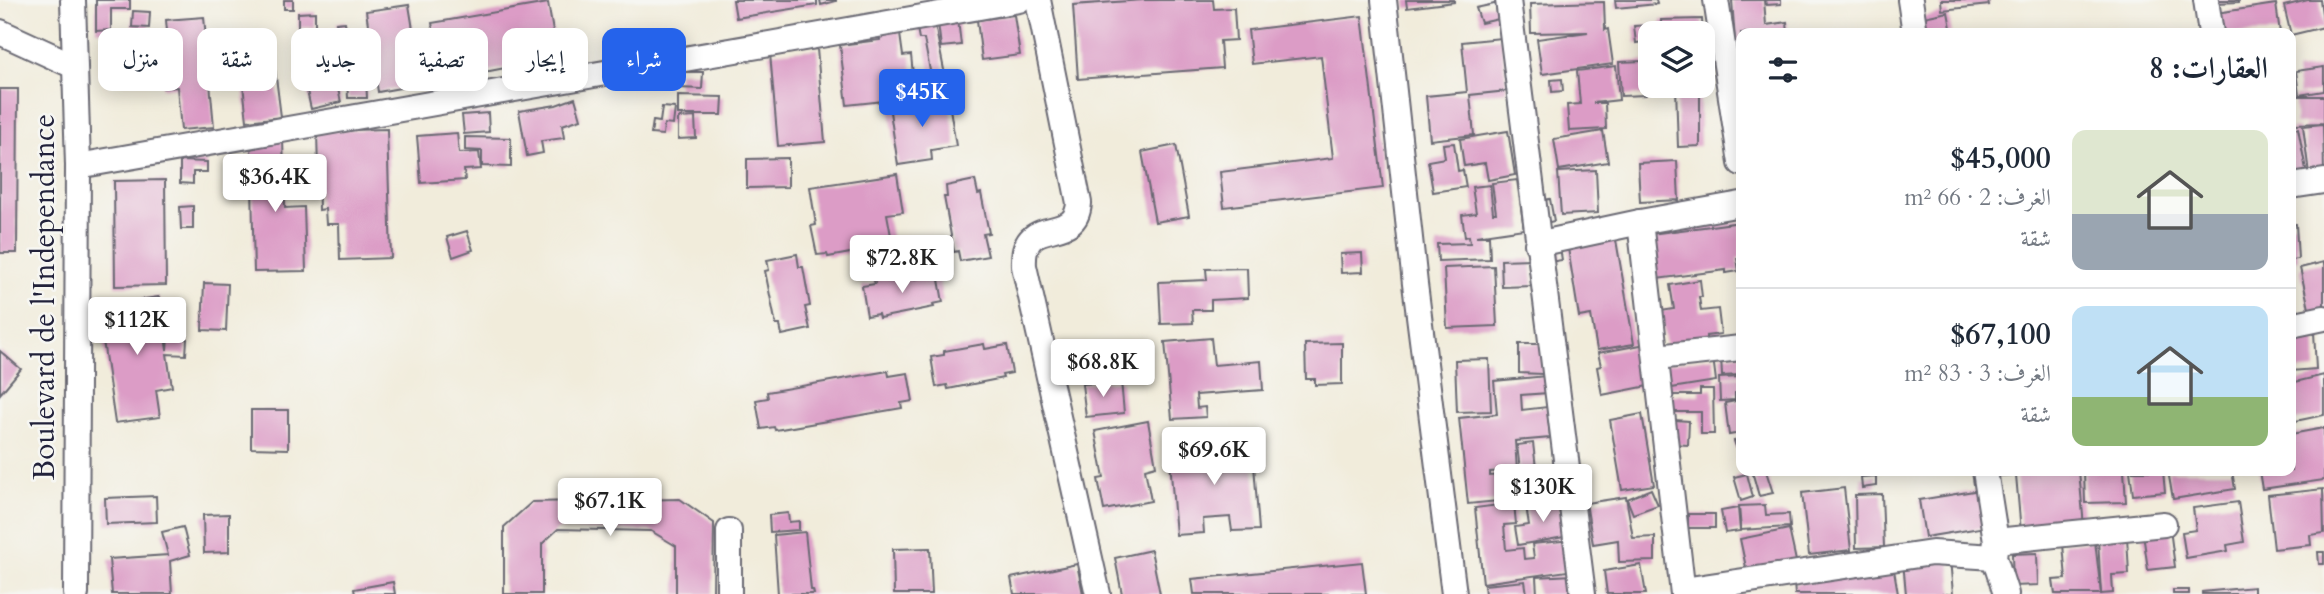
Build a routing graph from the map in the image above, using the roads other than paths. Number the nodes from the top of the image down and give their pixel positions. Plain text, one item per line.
1 (74, 0) edge
2 (1019, 0) edge
3 (1038, 0) edge
4 (1384, 0) edge
5 (1508, 0) edge
6 (1716, 0) edge
7 (1910, 0) edge
8 (2206, 0) edge
9 (911, 9) edge
10 (1914, 28) edge
11 (2210, 28) edge
12 (0, 32) edge
13 (74, 66) junction
14 (1736, 130) edge
15 (78, 166) junction
16 (2324, 181) edge
17 (2296, 185) edge
18 (1736, 205) edge
19 (1640, 222) junction
20 (1537, 244) junction
21 (2324, 318) edge
22 (2296, 324) edge
23 (1736, 349) edge
24 (1657, 357) junction
25 (1985, 476) edge
26 (2164, 523) dead end
27 (729, 531) dead end
28 (1995, 549) junction
29 (1683, 592) edge
30 (76, 594) edge
31 (729, 594) edge
32 (1098, 594) edge
33 (1454, 594) edge
34 (1583, 594) edge
35 (2006, 594) edge

1 - 13 street, Boulevard de l'Independance
2 - 9 street
3 - 32 street
4 - 33 street
5 - 20 street
6 - 14 street
7 - 10 street
8 - 11 street
9 - 15 street
12 - 13 street
13 - 15 street, Boulevard de l'Independance
15 - 30 street, Boulevard de l'Independance
16 - 17 street
18 - 19 street
19 - 20 street
19 - 24 street
20 - 34 street
21 - 22 street
23 - 24 street
24 - 29 street
25 - 28 street
26 - 28 street
27 - 31 street
28 - 29 street
28 - 35 street

